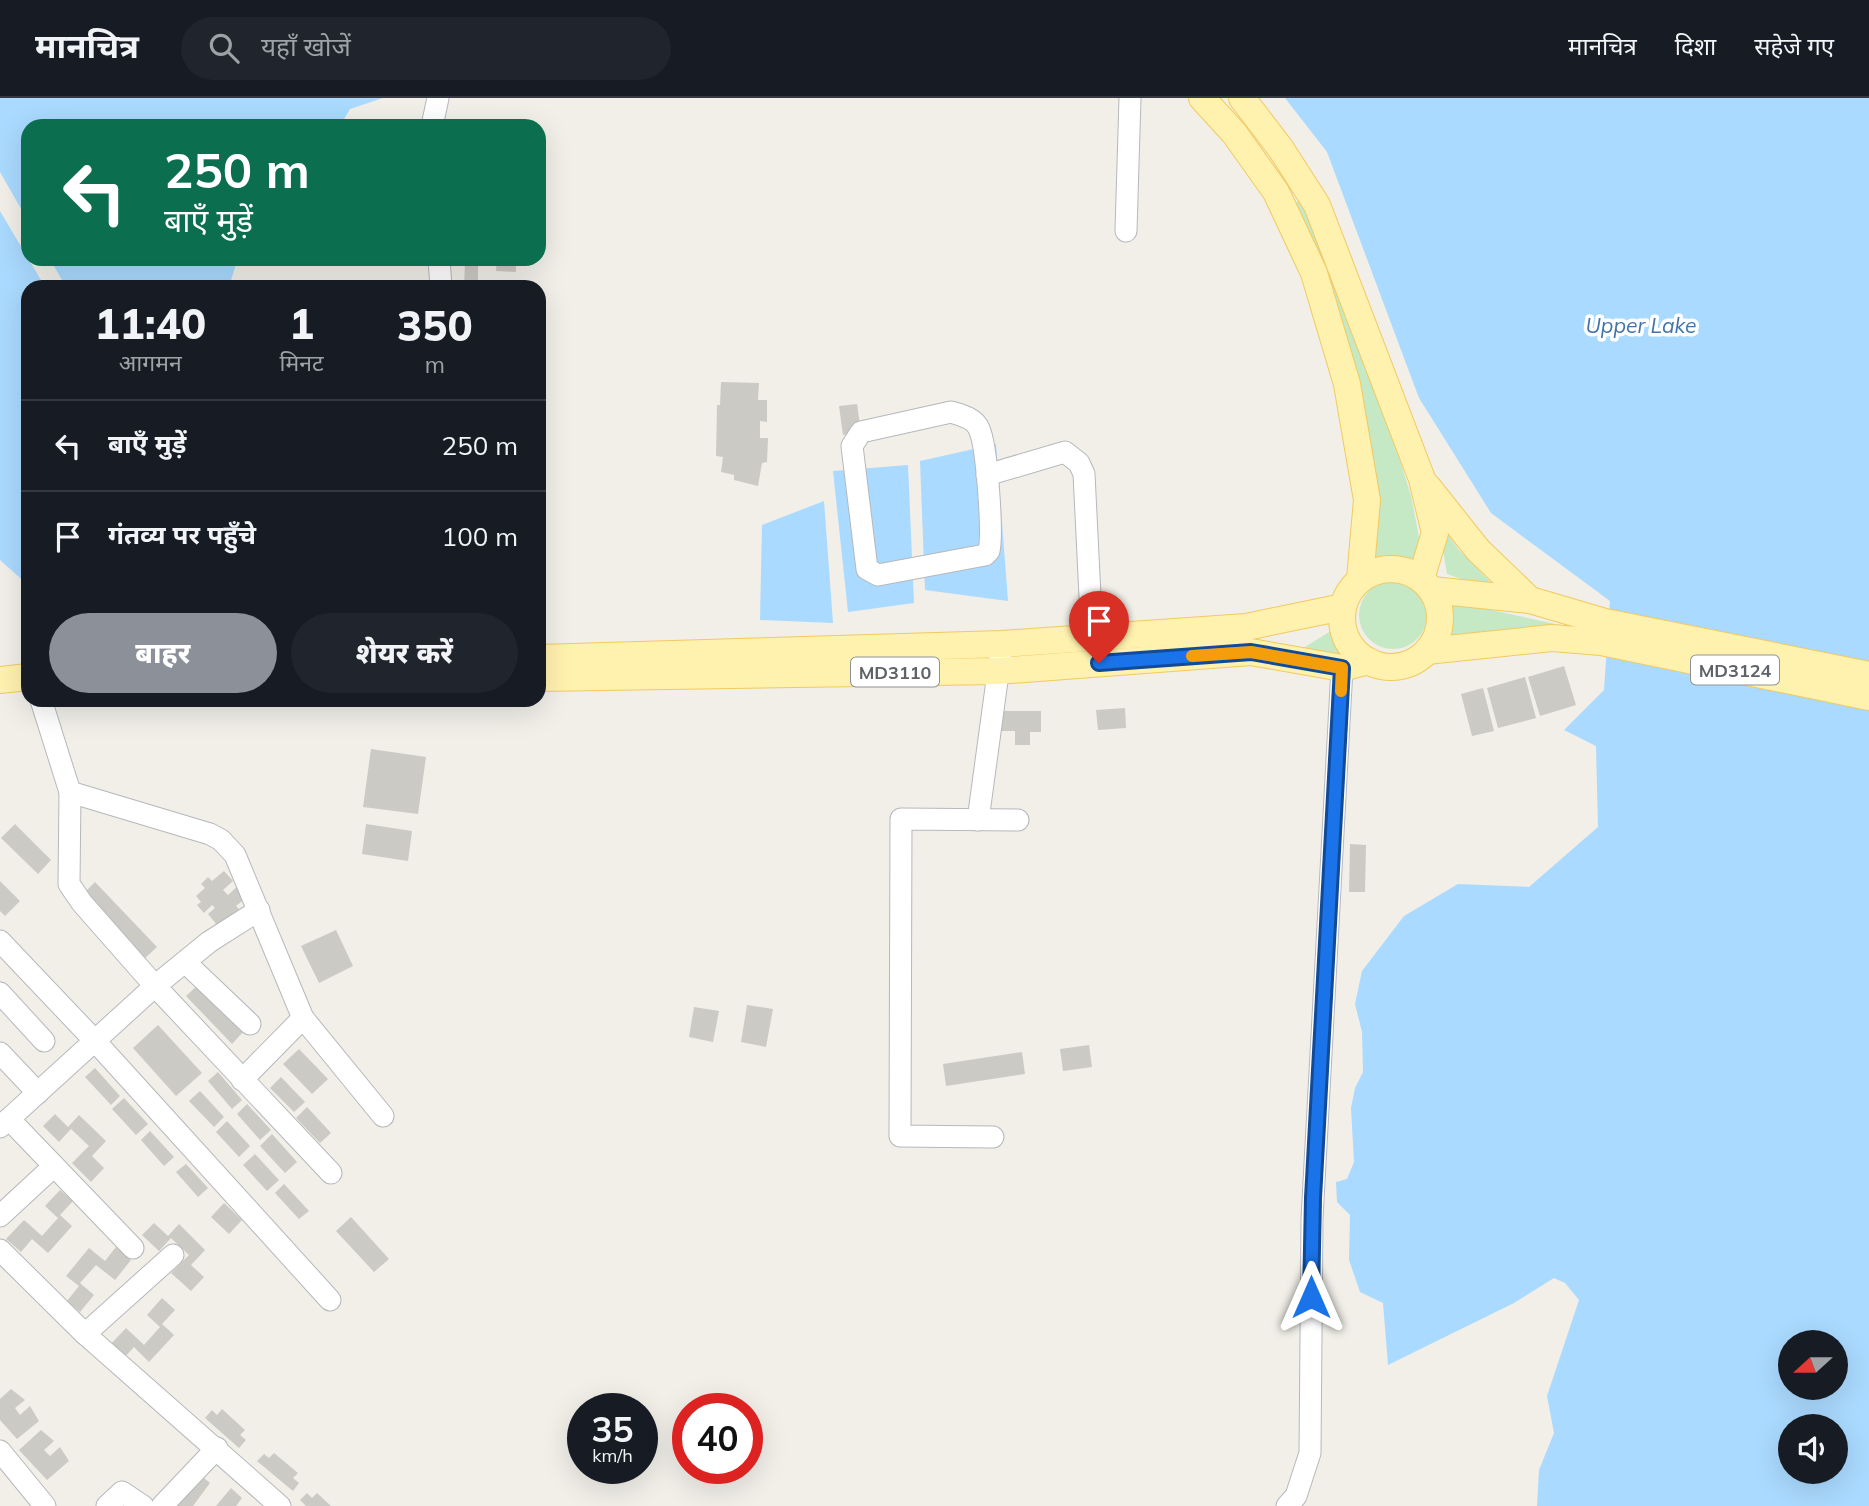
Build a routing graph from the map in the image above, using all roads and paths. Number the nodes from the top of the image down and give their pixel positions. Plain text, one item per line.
1 (438, 98) edge
2 (1130, 98) edge
3 (1202, 98) edge
4 (1242, 98) edge
5 (434, 119) edge
6 (1126, 231) dead end
7 (987, 475) junction
8 (1422, 480) junction
9 (1360, 579) junction
10 (1426, 584) junction
11 (1530, 600) junction
12 (1343, 607) junction
13 (1603, 632) junction
14 (1092, 637) junction
15 (1002, 644) junction
16 (1427, 651) junction
17 (546, 658) edge
18 (1368, 661) junction
19 (1342, 668) junction
20 (998, 671) junction
21 (1869, 675) edge
22 (21, 678) edge
23 (546, 678) edge
24 (0, 680) edge
25 (21, 694) edge
26 (0, 695) edge
27 (1869, 697) edge
28 (43, 707) edge
29 (69, 792) junction
30 (978, 820) junction
31 (1018, 820) dead end
32 (259, 910) junction
33 (0, 941) edge
34 (185, 962) junction
35 (155, 986) junction
36 (0, 993) edge
37 (303, 1018) junction
38 (250, 1024) dead end
39 (44, 1041) dead end
40 (95, 1041) junction
41 (0, 1053) edge
42 (242, 1080) junction
43 (38, 1093) junction
44 (383, 1116) dead end
45 (4, 1123) edge
46 (993, 1137) dead end
47 (54, 1166) junction
48 (331, 1173) dead end
49 (0, 1216) edge
50 (133, 1248) dead end
51 (0, 1250) edge
52 (173, 1255) dead end
53 (330, 1300) dead end
54 (86, 1334) junction
55 (216, 1448) junction
56 (0, 1451) edge
57 (267, 1502) edge
58 (45, 1506) edge
59 (107, 1506) edge
60 (143, 1506) edge
61 (162, 1506) edge
62 (1287, 1506) edge

1 - 5 street
2 - 6 street
3 - 9 main road
4 - 8 main road
7 - 7 street
7 - 14 street
8 - 10 main road
8 - 11 main road
9 - 10 main road
9 - 12 main road
10 - 11 main road
10 - 16 main road
11 - 13 main road, MD3124
12 - 14 main road, MD3110
12 - 18 main road
13 - 16 main road
13 - 21 main road, MD3124
13 - 27 main road, MD3124
14 - 15 main road, MD3110
15 - 17 main road, MD3110
15 - 20 street
16 - 18 main road
18 - 19 main road
19 - 20 main road, MD3110
19 - 62 street
20 - 23 main road, MD3110
20 - 30 street
22 - 24 main road
25 - 26 main road
28 - 29 street
29 - 32 street
29 - 35 street
30 - 31 street
30 - 46 street
32 - 34 street
32 - 37 street
33 - 40 street
34 - 35 street
34 - 38 street
35 - 40 street
35 - 42 street
36 - 39 street
37 - 42 street
37 - 44 street
40 - 43 street
40 - 53 street
41 - 43 street
42 - 48 street
43 - 45 street
45 - 47 street
47 - 49 street
47 - 50 street
51 - 54 street
52 - 54 street
54 - 55 street
55 - 57 street
55 - 61 street
56 - 58 street
59 - 60 street

